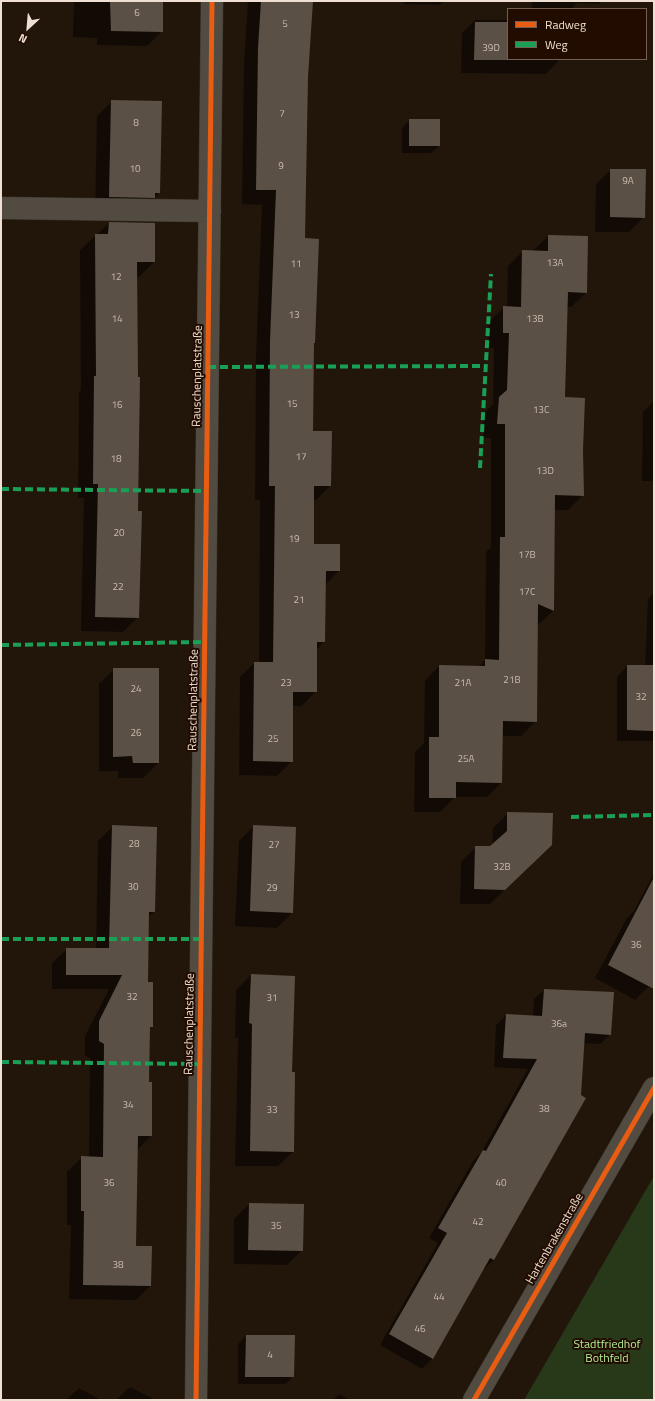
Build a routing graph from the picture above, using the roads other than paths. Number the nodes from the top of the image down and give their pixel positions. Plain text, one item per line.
1 (212, 1) edge
2 (1, 208) edge
3 (210, 211) junction
4 (654, 1088) edge
5 (196, 1400) edge
6 (474, 1400) edge

1 - 3 street, Rauschenplatstraße
2 - 3 street
3 - 5 street, Rauschenplatstraße
4 - 6 street, Hartenbrakenstraße

